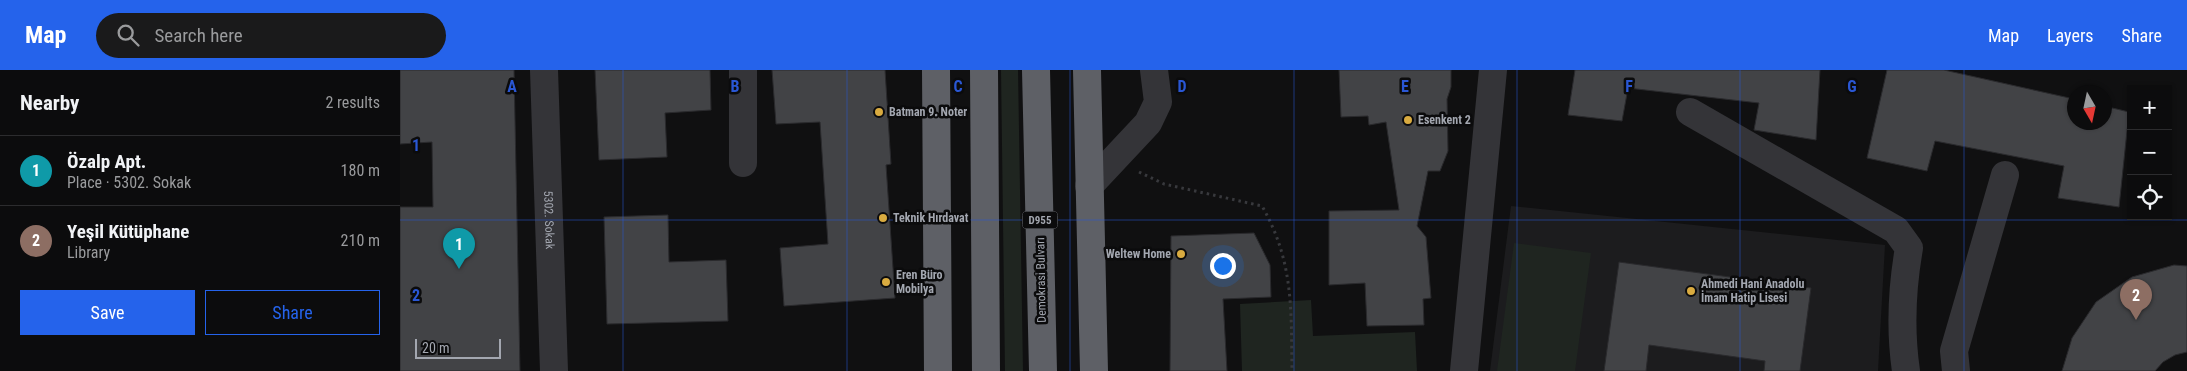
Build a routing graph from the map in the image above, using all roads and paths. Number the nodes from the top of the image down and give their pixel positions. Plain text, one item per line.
1 (544, 70) edge
2 (743, 70) edge
3 (936, 70) edge
4 (984, 70) edge
5 (1036, 70) edge
6 (1087, 70) edge
7 (1154, 70) edge
8 (1493, 70) edge
9 (1690, 112) dead end
10 (1114, 159) junction
11 (743, 163) dead end
12 (2004, 175) dead end
13 (1089, 186) junction
14 (554, 371) edge
15 (938, 371) edge
16 (986, 371) edge
17 (1042, 371) edge
18 (1094, 371) edge
19 (1292, 371) edge
20 (1464, 371) edge
21 (1906, 371) edge
22 (1956, 371) edge

1 - 14 street, 5302. Sokak
2 - 11 street
3 - 15 highway
4 - 16 highway
5 - 17 highway, Demokrasi Bulvarı / D955
6 - 13 highway
7 - 10 street
8 - 20 street
9 - 21 street
10 - 13 street
10 - 19 path
12 - 22 street
13 - 18 highway

